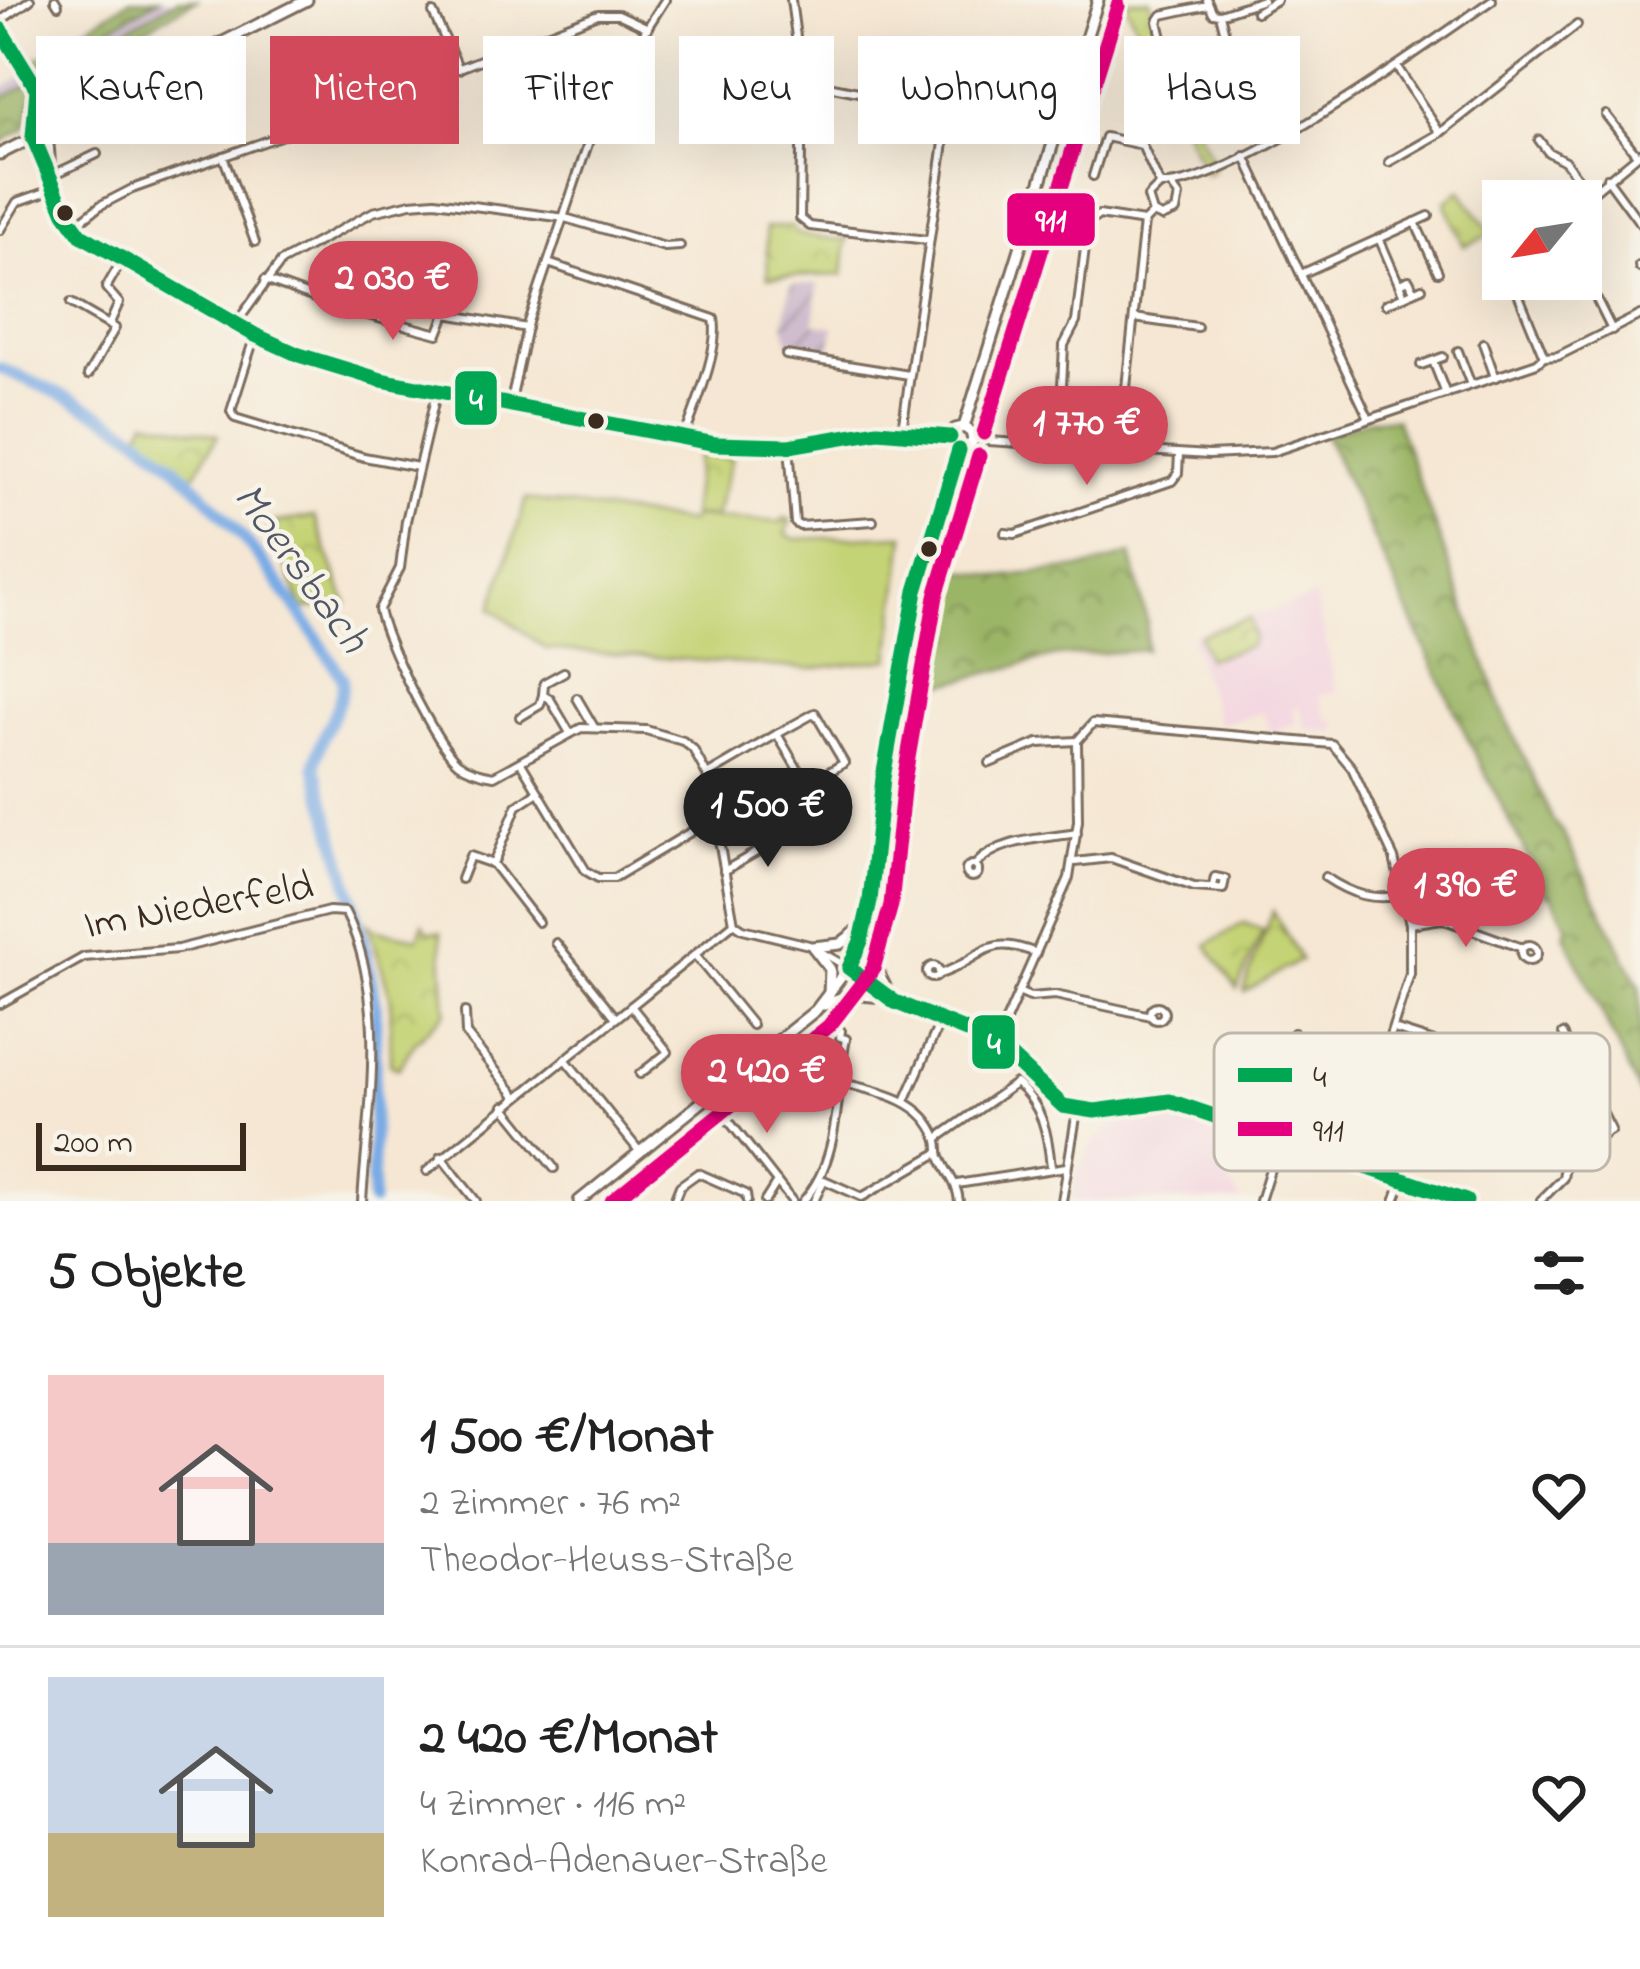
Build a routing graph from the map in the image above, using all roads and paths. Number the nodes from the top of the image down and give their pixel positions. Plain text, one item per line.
1 (30, 0) edge
2 (307, 0) edge
3 (665, 0) edge
4 (791, 0) edge
5 (1098, 0) edge
6 (1263, 0) edge
7 (1276, 0) edge
8 (1492, 0) edge
9 (1207, 2) edge
10 (1256, 12) dead end
11 (433, 13) dead end
12 (1220, 14) junction
13 (0, 25) edge
14 (1577, 26) dead end
15 (648, 28) junction
16 (235, 36) edge
17 (444, 36) edge
18 (796, 36) edge
19 (1162, 36) edge
20 (1225, 36) edge
21 (1397, 67) junction
22 (459, 68) edge
23 (36, 87) edge
24 (36, 101) edge
25 (1606, 115) dead end
26 (1440, 133) junction
27 (36, 136) edge
28 (33, 137) junction
29 (270, 139) edge
30 (1539, 140) dead end
31 (50, 144) edge
32 (801, 144) edge
33 (943, 144) edge
34 (1142, 145) joint
35 (0, 154) edge
36 (97, 154) dead end
37 (1639, 154) edge
38 (223, 155) junction
39 (1245, 156) junction
40 (1389, 161) dead end
41 (51, 176) junction
42 (1094, 176) dead end
43 (1606, 177) junction
44 (1579, 180) edge
45 (1602, 182) edge
46 (1160, 185) junction
47 (1173, 188) junction
48 (54, 189) junction
49 (1153, 213) junction
50 (1429, 216) dead end
51 (565, 218) junction
52 (1144, 222) junction
53 (1415, 222) junction
54 (1640, 223) edge
55 (74, 226) junction
56 (0, 230) edge
57 (1379, 238) junction
58 (927, 240) junction
59 (256, 242) dead end
60 (680, 246) dead end
61 (122, 260) junction
62 (548, 263) junction
63 (1438, 272) dead end
64 (1300, 274) junction
65 (265, 280) junction
66 (1399, 284) junction
67 (1404, 296) junction
68 (1521, 300) edge
69 (1597, 300) dead end
70 (71, 303) dead end
71 (1386, 304) dead end
72 (1640, 315) edge
73 (1135, 318) junction
74 (109, 325) junction
75 (236, 325) junction
76 (1197, 327) dead end
77 (527, 328) junction
78 (1612, 330) junction
79 (255, 335) junction
80 (1483, 343) dead end
81 (1458, 351) dead end
82 (785, 355) dead end
83 (1443, 357) dead end
84 (1544, 357) junction
85 (1433, 361) junction
86 (1420, 365) dead end
87 (88, 375) dead end
88 (909, 375) junction
89 (1495, 377) junction
90 (1471, 385) junction
91 (436, 390) junction
92 (1446, 394) junction
93 (509, 406) junction
94 (1369, 419) junction
95 (964, 427) junction
96 (902, 430) junction
97 (950, 436) junction
98 (684, 438) junction
99 (973, 440) junction
100 (789, 446) junction
101 (1059, 448) junction
102 (959, 450) junction
103 (1124, 452) junction
104 (1179, 454) junction
105 (420, 467) junction
106 (873, 521) dead end
107 (1005, 533) dead end
108 (564, 672) dead end
109 (543, 695) junction
110 (577, 698) dead end
111 (520, 717) dead end
112 (594, 728) junction
113 (570, 733) junction
114 (778, 734) junction
115 (1077, 741) junction
116 (521, 763) junction
117 (990, 763) dead end
118 (707, 775) junction
119 (538, 792) junction
120 (715, 818) junction
121 (791, 832) dead end
122 (1077, 833) junction
123 (1074, 862) junction
124 (493, 864) junction
125 (975, 865) dead end
126 (724, 871) junction
127 (1325, 877) dead end
128 (460, 879) dead end
129 (1213, 886) dead end
130 (1404, 896) junction
131 (870, 901) junction
132 (538, 922) dead end
133 (866, 922) junction
134 (734, 923) junction
135 (1410, 924) junction
136 (556, 943) dead end
137 (813, 947) junction
138 (1522, 949) dead end
139 (1036, 953) junction
140 (695, 955) junction
141 (849, 968) junction
142 (940, 974) dead end
143 (1018, 992) junction
144 (829, 996) junction
145 (892, 1000) junction
146 (0, 1004) edge
147 (631, 1006) junction
148 (815, 1010) junction
149 (465, 1012) dead end
150 (1150, 1016) dead end
151 (616, 1018) junction
152 (941, 1018) junction
153 (752, 1025) dead end
154 (1394, 1029) junction
155 (841, 1031) dead end
156 (1393, 1033) edge
157 (1407, 1033) edge
158 (996, 1042) junction
159 (565, 1058) junction
160 (640, 1074) dead end
161 (838, 1082) junction
162 (517, 1097) junction
163 (710, 1097) junction
164 (905, 1101) junction
165 (504, 1106) junction
166 (1077, 1111) junction
167 (1214, 1115) edge
168 (938, 1138) junction
169 (640, 1152) junction
170 (938, 1153) junction
171 (441, 1157) junction
172 (1051, 1167) junction
173 (1066, 1167) junction
174 (554, 1168) dead end
175 (427, 1171) dead end
176 (1269, 1171) edge
177 (1380, 1171) edge
178 (1564, 1171) edge
179 (1403, 1179) junction
180 (777, 1182) junction
181 (957, 1184) junction
182 (581, 1200) edge
183 (1541, 1200) edge
184 (362, 1201) edge
185 (476, 1201) edge
186 (674, 1201) edge
187 (748, 1201) edge
188 (765, 1201) edge
189 (793, 1201) edge
190 (803, 1201) edge
191 (814, 1201) edge
192 (959, 1201) edge
193 (1062, 1201) edge
194 (1260, 1201) edge
195 (1395, 1201) edge
196 (1466, 1201) edge

1 - 13 street
2 - 16 street
3 - 15 street
4 - 18 street
5 - 95 street
6 - 12 street
7 - 10 street
8 - 21 street
9 - 12 street
9 - 19 street
11 - 17 street
12 - 20 street
13 - 23 street
14 - 26 street
15 - 22 street
15 - 51 street
21 - 26 street
21 - 39 street
24 - 28 street
25 - 37 street
26 - 40 street
27 - 28 street
28 - 35 street
28 - 41 street
29 - 38 street
30 - 44 street
31 - 41 street
32 - 58 street
33 - 58 street
34 - 42 street
34 - 46 street
36 - 41 street
37 - 43 street
38 - 55 street
38 - 59 street
39 - 47 street
39 - 64 street
41 - 48 street
43 - 45 street
43 - 54 street
46 - 47 street
46 - 49 street
47 - 49 street
48 - 55 street
48 - 56 street
49 - 52 street
50 - 53 street
51 - 60 street
51 - 62 street
51 - 65 street
52 - 73 street
52 - 101 street
53 - 57 street
53 - 63 street
55 - 61 street
57 - 64 street
57 - 66 street
58 - 88 street
61 - 74 street
61 - 75 street
62 - 77 street
62 - 98 street
64 - 94 street
65 - 75 street
65 - 77 street
66 - 67 street
66 - 67 street
67 - 71 street
68 - 84 street
69 - 78 street
70 - 74 street
72 - 78 street
73 - 76 street
73 - 103 street
74 - 87 street
75 - 79 street
77 - 93 street
78 - 84 street
79 - 91 street
79 - 105 street
80 - 89 street
81 - 90 street
82 - 88 street
83 - 85 street
84 - 89 street
85 - 86 street
85 - 92 street
88 - 96 street
89 - 90 street
90 - 92 street
91 - 93 street
91 - 105 street
92 - 94 street
93 - 98 street
94 - 104 street
95 - 97 street
95 - 99 street
96 - 97 street
96 - 100 street
97 - 102 street
98 - 100 street
99 - 101 street
99 - 102 street
100 - 106 street
101 - 103 street
102 - 131 street
103 - 104 street
104 - 107 street
105 - 116 street
108 - 109 street
109 - 111 street
109 - 113 street
110 - 112 street
112 - 113 street
112 - 118 street
113 - 116 street
114 - 114 street
114 - 118 street
115 - 117 street
115 - 122 street
115 - 130 street
116 - 119 street
118 - 120 street
119 - 120 street
119 - 124 street
120 - 126 street
121 - 126 street
122 - 123 street
122 - 125 street
123 - 129 street
123 - 139 street
124 - 128 street
124 - 132 street
126 - 134 street
127 - 130 street
130 - 135 street
131 - 133 street
131 - 145 street
133 - 137 street
133 - 141 street
134 - 137 street
134 - 140 street
135 - 138 street
135 - 154 street
136 - 151 street
137 - 141 street
137 - 144 street
139 - 142 street
139 - 143 street
140 - 147 street
140 - 153 street
141 - 144 street
141 - 145 street
143 - 150 street
143 - 158 street
144 - 148 street
145 - 148 street
145 - 152 street
146 - 184 street, Im Niederfeld
147 - 151 street
147 - 160 street
148 - 163 street
149 - 162 street
151 - 159 street
152 - 158 street
152 - 164 street
154 - 156 street
154 - 157 street
155 - 161 street
158 - 166 street
159 - 162 street
159 - 169 street
161 - 164 street
161 - 190 street
162 - 165 street
163 - 169 street
163 - 180 street
164 - 168 street
165 - 171 street
165 - 174 street
166 - 167 street
166 - 173 street
168 - 170 street
168 - 172 street
169 - 182 street
170 - 181 street
170 - 191 street
171 - 175 street
171 - 185 street
172 - 173 street
172 - 181 street
173 - 193 street
176 - 194 street
177 - 179 street
178 - 183 street
179 - 195 street
179 - 196 street
180 - 188 street
180 - 189 street
181 - 192 street
186 - 187 street

